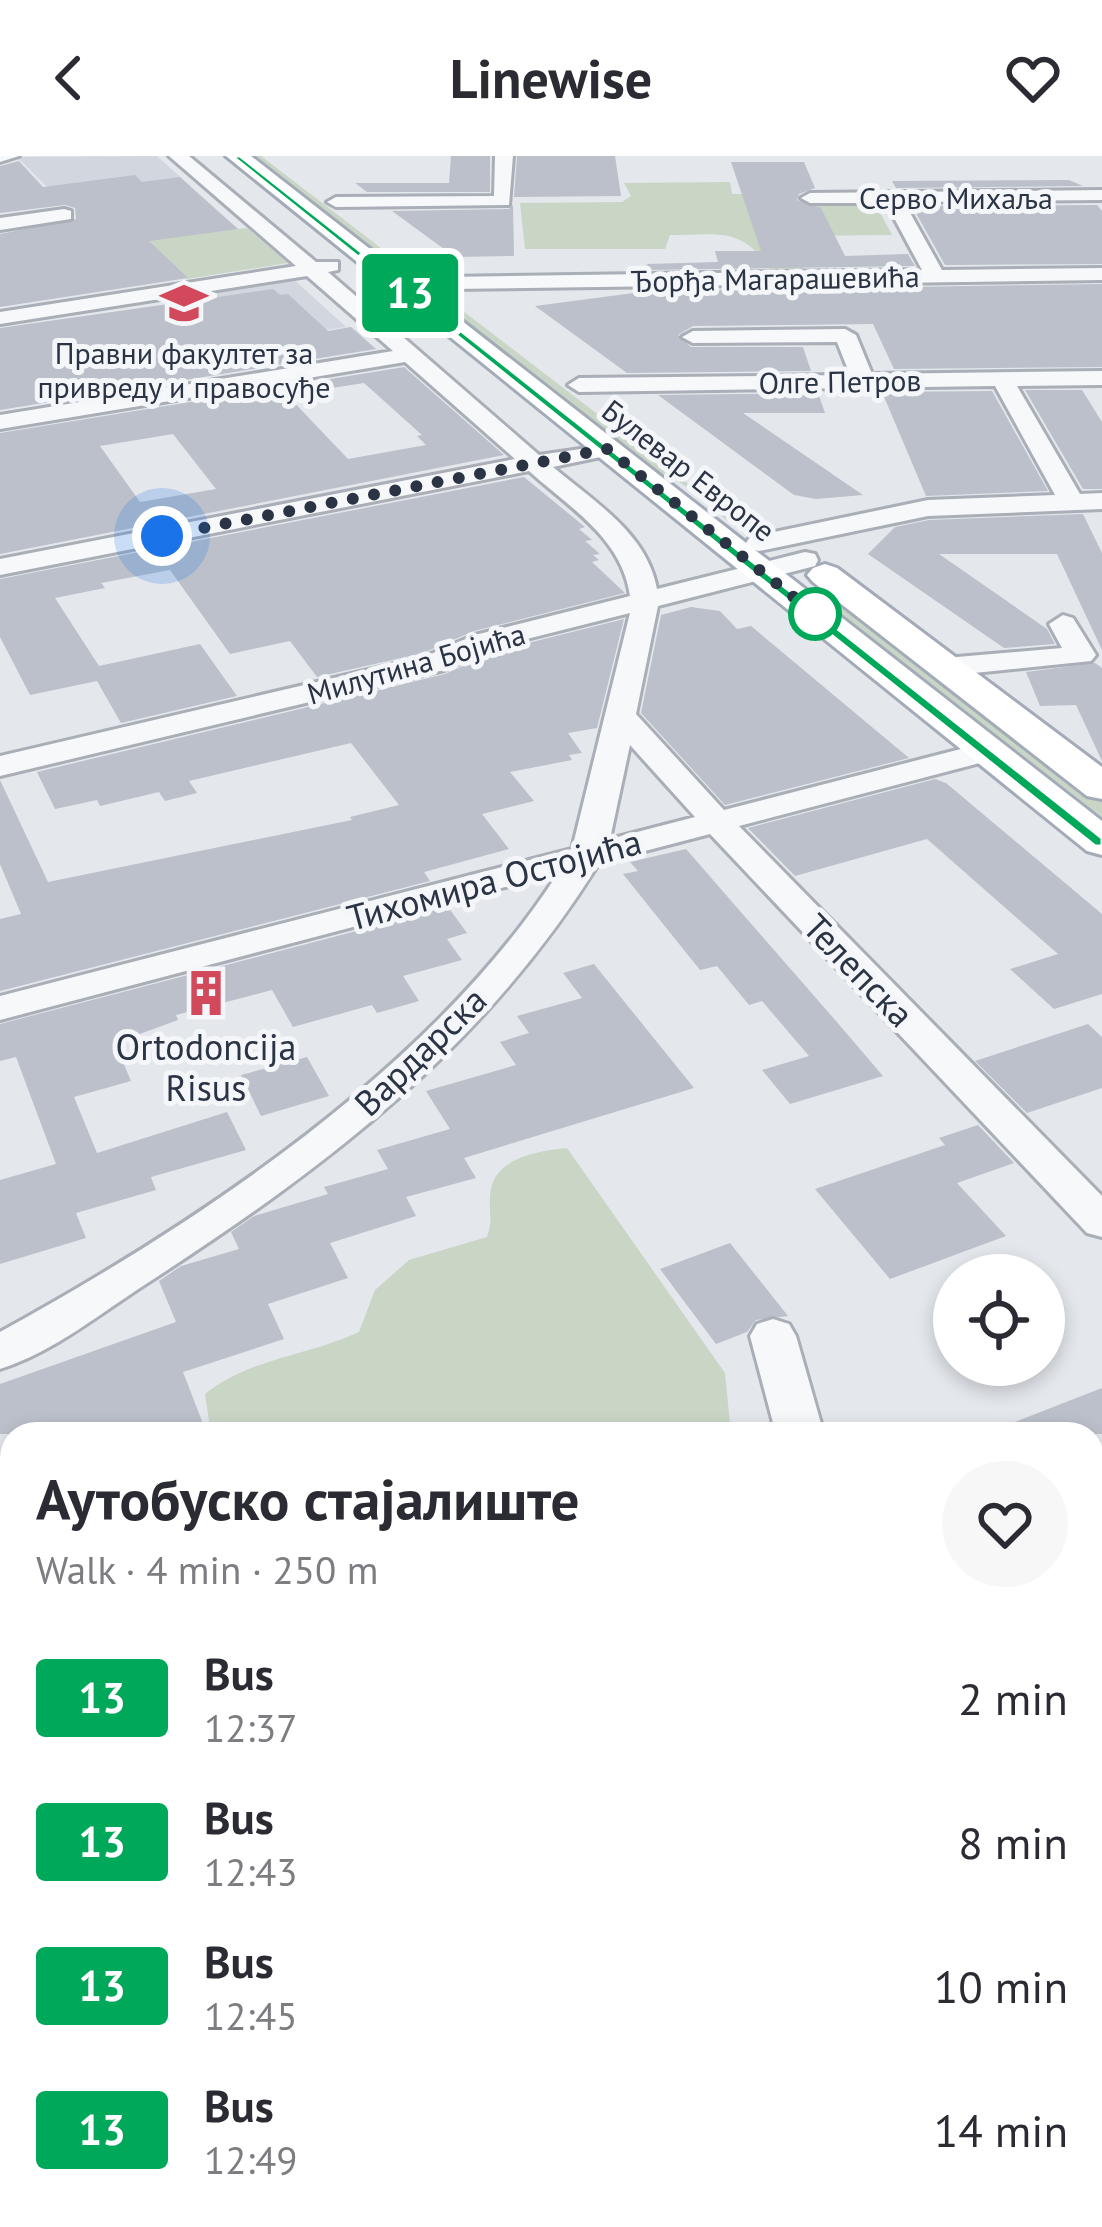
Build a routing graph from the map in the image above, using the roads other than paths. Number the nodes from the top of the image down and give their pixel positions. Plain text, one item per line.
1 (10, 156) edge
2 (178, 156) edge
3 (236, 156) edge
4 (274, 156) edge
5 (504, 156) edge
6 (0, 157) edge
7 (1102, 196) edge
8 (892, 197) junction
9 (810, 198) dead end
10 (336, 202) junction
11 (64, 215) dead end
12 (0, 224) edge
13 (356, 259) junction
14 (1102, 274) edge
15 (438, 276) joint
16 (935, 276) junction
17 (485, 312) dead end
18 (0, 317) edge
19 (693, 337) dead end
20 (408, 355) junction
21 (569, 377) joint
22 (1102, 378) edge
23 (1002, 379) junction
24 (865, 381) junction
25 (613, 411) dead end
26 (0, 422) edge
27 (607, 449) junction
28 (533, 463) junction
29 (1071, 501) junction
30 (1101, 503) edge
31 (765, 548) junction
32 (0, 567) edge
33 (648, 602) junction
34 (1063, 624) dead end
35 (945, 667) junction
36 (620, 715) junction
37 (988, 752) junction
38 (0, 766) edge
39 (1102, 787) edge
40 (717, 822) junction
41 (1102, 842) edge
42 (587, 855) junction
43 (0, 1008) edge
44 (1102, 1222) edge
45 (772, 1336) dead end
46 (0, 1352) edge
47 (797, 1422) edge

1 - 6 street
2 - 13 street, Булевар Европе
3 - 13 main road, Булевар Европе
4 - 10 main road, Булевар Европе
5 - 10 street
7 - 8 street, Серво Михаља
8 - 9 street, Серво Михаља
8 - 16 street
10 - 13 main road, Булевар Европе
11 - 12 street
13 - 18 street
13 - 20 street, Булевар Европе
13 - 27 main road, Булевар Европе
14 - 16 street, Ђорђа Магарашевића
15 - 16 street, Ђорђа Магарашевића
15 - 17 main road
19 - 24 street
20 - 26 street
20 - 28 street, Булевар Европе
21 - 24 street, Олге Петров
21 - 25 main road, Булевар Европе
22 - 23 street, Олге Петров
23 - 24 street, Олге Петров
23 - 29 street
27 - 28 street
27 - 31 main road, Булевар Европе
28 - 32 street
28 - 33 street, Булевар Европе
29 - 30 street, Милутина Бојића
29 - 31 street, Милутина Бојића
31 - 33 street, Милутина Бојића
31 - 35 main road, Булевар Европе
31 - 37 main road, Булевар Европе
33 - 36 street, Вардарска
33 - 38 street, Милутина Бојића
34 - 35 street
35 - 39 main road, Булевар Европе
36 - 40 street, Телепска
36 - 42 street, Вардарска
37 - 40 street, Тихомира Остојића
37 - 41 main road, Булевар Европе
40 - 42 street, Тихомира Остојића
40 - 44 street, Телепска
42 - 43 street, Тихомира Остојића
42 - 46 street, Вардарска
45 - 47 street

